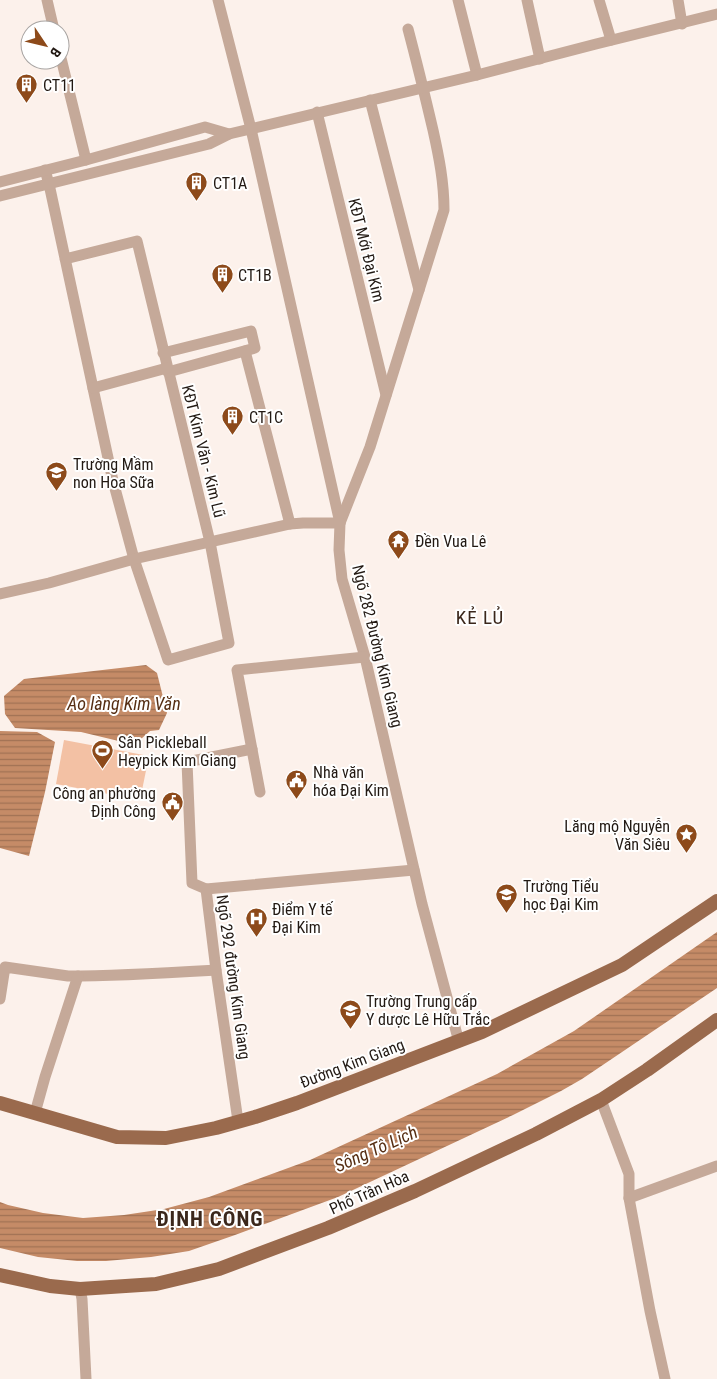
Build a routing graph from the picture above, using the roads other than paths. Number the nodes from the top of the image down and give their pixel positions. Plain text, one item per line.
1 (47, 0) edge
2 (218, 0) edge
3 (458, 0) edge
4 (527, 0) edge
5 (599, 0) edge
6 (678, 0) edge
7 (717, 14) edge
8 (52, 20) edge
9 (682, 24) junction
10 (408, 29) dead end
11 (611, 40) junction
12 (540, 59) junction
13 (64, 70) edge
14 (476, 75) junction
15 (424, 88) junction
16 (370, 100) junction
17 (317, 112) junction
18 (205, 127) junction
19 (251, 129) junction
20 (230, 134) junction
21 (209, 144) junction
22 (86, 160) junction
23 (45, 170) junction
24 (0, 182) edge
25 (49, 184) junction
26 (0, 196) edge
27 (65, 259) junction
28 (419, 290) junction
29 (210, 341) junction
30 (245, 351) junction
31 (163, 353) junction
32 (215, 359) junction
33 (167, 370) junction
34 (92, 388) junction
35 (386, 395) junction
36 (340, 523) junction
37 (290, 524) junction
38 (210, 542) junction
39 (134, 559) junction
40 (0, 594) edge
41 (365, 656) junction
42 (252, 749) junction
43 (260, 792) dead end
44 (414, 870) junction
45 (206, 890) junction
46 (717, 901) edge
47 (216, 970) junction
48 (78, 976) junction
49 (0, 998) edge
50 (717, 1020) edge
51 (459, 1042) junction
52 (601, 1100) junction
53 (0, 1103) edge
54 (36, 1113) junction
55 (238, 1122) junction
56 (717, 1166) edge
57 (629, 1198) junction
58 (0, 1275) edge
59 (80, 1289) junction
60 (86, 1379) edge
61 (665, 1379) edge

1 - 8 street
2 - 19 street
3 - 14 street
4 - 12 street
5 - 11 street
6 - 9 street
7 - 9 street
9 - 11 street
10 - 15 street, Ngõ 282 Đường Kim Giang
11 - 12 street
12 - 14 street
13 - 22 street
14 - 15 street
15 - 16 street
15 - 28 street, Ngõ 282 Đường Kim Giang
16 - 17 street
16 - 28 street
17 - 19 street
17 - 35 street, KĐT Mới Đại Kim
18 - 20 street
18 - 21 street
18 - 22 street
19 - 20 street
19 - 36 street
20 - 21 street
21 - 25 street
22 - 23 street
23 - 24 street
23 - 25 street, KĐT Kim Văn - Kim Lũ
25 - 26 street
25 - 27 street, KĐT Kim Văn - Kim Lũ
27 - 31 street, KĐT Kim Văn - Kim Lũ
27 - 34 street, KĐT Kim Văn - Kim Lũ
28 - 35 street, Ngõ 282 Đường Kim Giang
29 - 30 street
29 - 31 street
29 - 32 street
30 - 32 street
30 - 37 street
31 - 33 street, KĐT Kim Văn - Kim Lũ
32 - 33 street
33 - 34 street, KĐT Kim Văn - Kim Lũ
33 - 38 street, KĐT Kim Văn - Kim Lũ
34 - 39 street, KĐT Kim Văn - Kim Lũ
35 - 36 street, Ngõ 282 Đường Kim Giang
36 - 37 street, KĐT Kim Văn - Kim Lũ
36 - 41 street, Ngõ 282 Đường Kim Giang
37 - 38 street, KĐT Kim Văn - Kim Lũ
38 - 39 street, KĐT Kim Văn - Kim Lũ
38 - 39 street, KĐT Kim Văn - Kim Lũ
39 - 40 street, KĐT Kim Văn - Kim Lũ
41 - 42 street
41 - 44 street, Ngõ 282 Đường Kim Giang
42 - 43 street
42 - 45 street, Ngõ 292 đường Kim Giang
44 - 45 street
44 - 51 street, Ngõ 282 Đường Kim Giang
45 - 47 street, Ngõ 292 đường Kim Giang
46 - 51 main road, Đường Kim Giang
47 - 48 street
47 - 55 street, Ngõ 292 đường Kim Giang
48 - 49 street
48 - 54 street
50 - 52 main road, Phố Trần Hòa
51 - 55 main road, Đường Kim Giang
52 - 57 street
52 - 59 main road, Phố Trần Hòa
53 - 54 main road, Đường Kim Giang
54 - 55 main road, Đường Kim Giang
56 - 57 street
57 - 61 street
58 - 59 main road, Phố Trần Hòa
59 - 60 street

